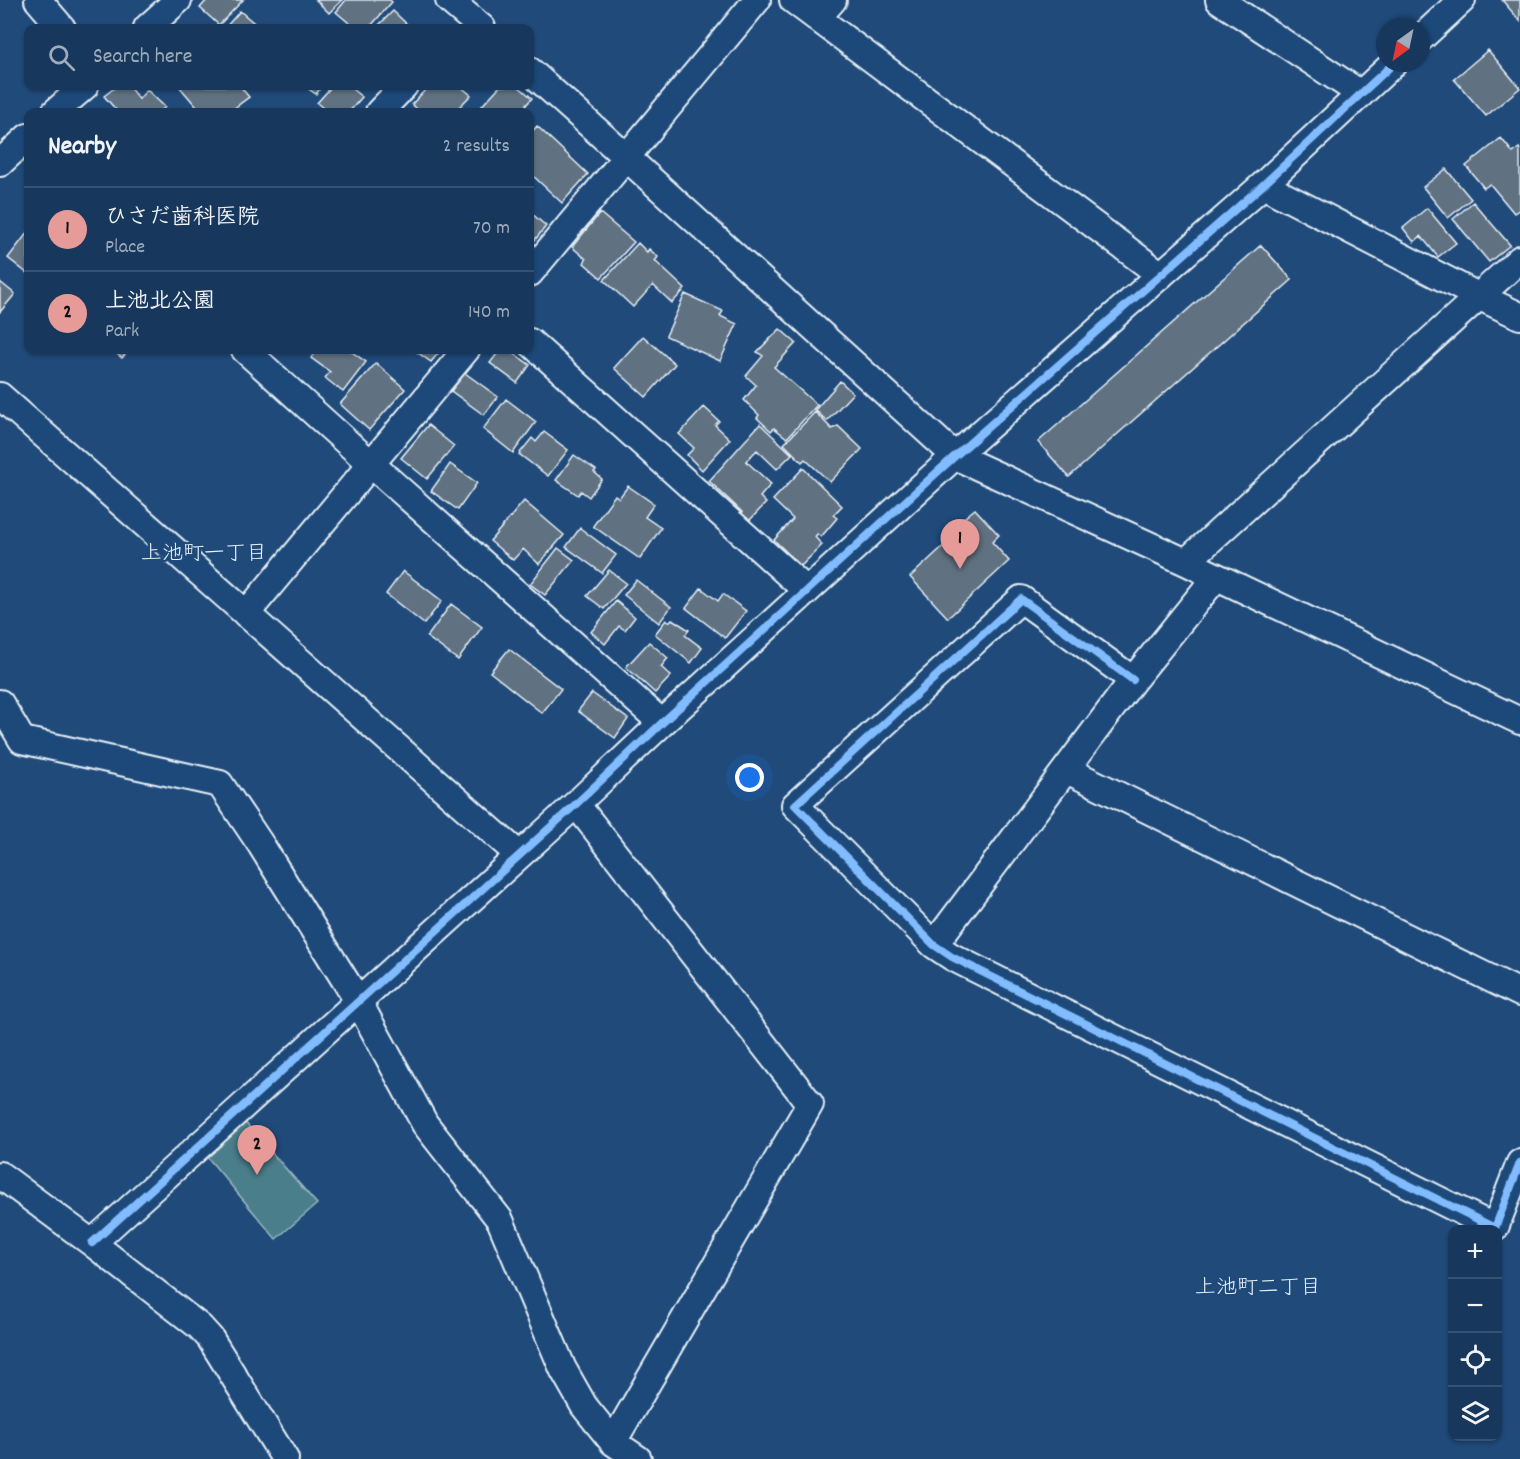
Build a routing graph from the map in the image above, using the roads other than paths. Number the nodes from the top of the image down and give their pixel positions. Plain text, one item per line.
1 (38, 0) edge
2 (178, 0) edge
3 (757, 0) edge
4 (793, 0) edge
5 (1219, 0) edge
6 (1462, 0) edge
7 (825, 9) edge
8 (59, 24) edge
9 (151, 24) edge
10 (1430, 30) edge
11 (1384, 72) edge
12 (534, 75) edge
13 (80, 90) edge
14 (400, 90) edge
15 (1361, 94) junction
16 (60, 108) edge
17 (383, 108) edge
18 (24, 146) edge
19 (626, 157) junction
20 (0, 163) edge
21 (1263, 185) junction
22 (1520, 259) edge
23 (534, 268) edge
24 (1161, 275) junction
25 (1480, 297) junction
26 (1520, 316) edge
27 (534, 346) edge
28 (248, 354) edge
29 (463, 354) edge
30 (0, 396) edge
31 (955, 456) junction
32 (371, 464) junction
33 (1186, 562) junction
34 (1216, 577) junction
35 (807, 591) junction
36 (246, 614) junction
37 (1133, 680) junction
38 (0, 703) edge
39 (1520, 721) edge
40 (662, 723) junction
41 (1067, 770) junction
42 (576, 804) junction
43 (519, 855) junction
44 (934, 945) junction
45 (1520, 993) edge
46 (358, 1001) junction
47 (1520, 1163) edge
48 (0, 1175) edge
49 (92, 1243) junction
50 (613, 1442) junction
51 (285, 1459) edge
52 (638, 1459) edge

1 - 8 street
2 - 9 street
3 - 19 street
4 - 7 street
5 - 15 street
6 - 10 street
7 - 24 street
11 - 15 street
12 - 19 street
13 - 16 street
14 - 17 street
15 - 21 street
18 - 20 street
19 - 23 street
19 - 31 street
21 - 24 street
21 - 25 street
22 - 25 street
24 - 31 street
25 - 26 street
25 - 33 street
27 - 35 street
28 - 32 street
29 - 32 street
30 - 36 street
31 - 33 street
31 - 35 street
32 - 36 street
32 - 40 street
33 - 34 street
34 - 37 street
34 - 39 street
35 - 40 street
36 - 43 street
37 - 41 street
37 - 44 street
38 - 46 street
40 - 42 street
41 - 44 street
41 - 45 street
42 - 43 street
42 - 50 street
43 - 46 street
44 - 47 street
46 - 49 street
46 - 50 street
48 - 49 street
49 - 51 street
50 - 52 street

